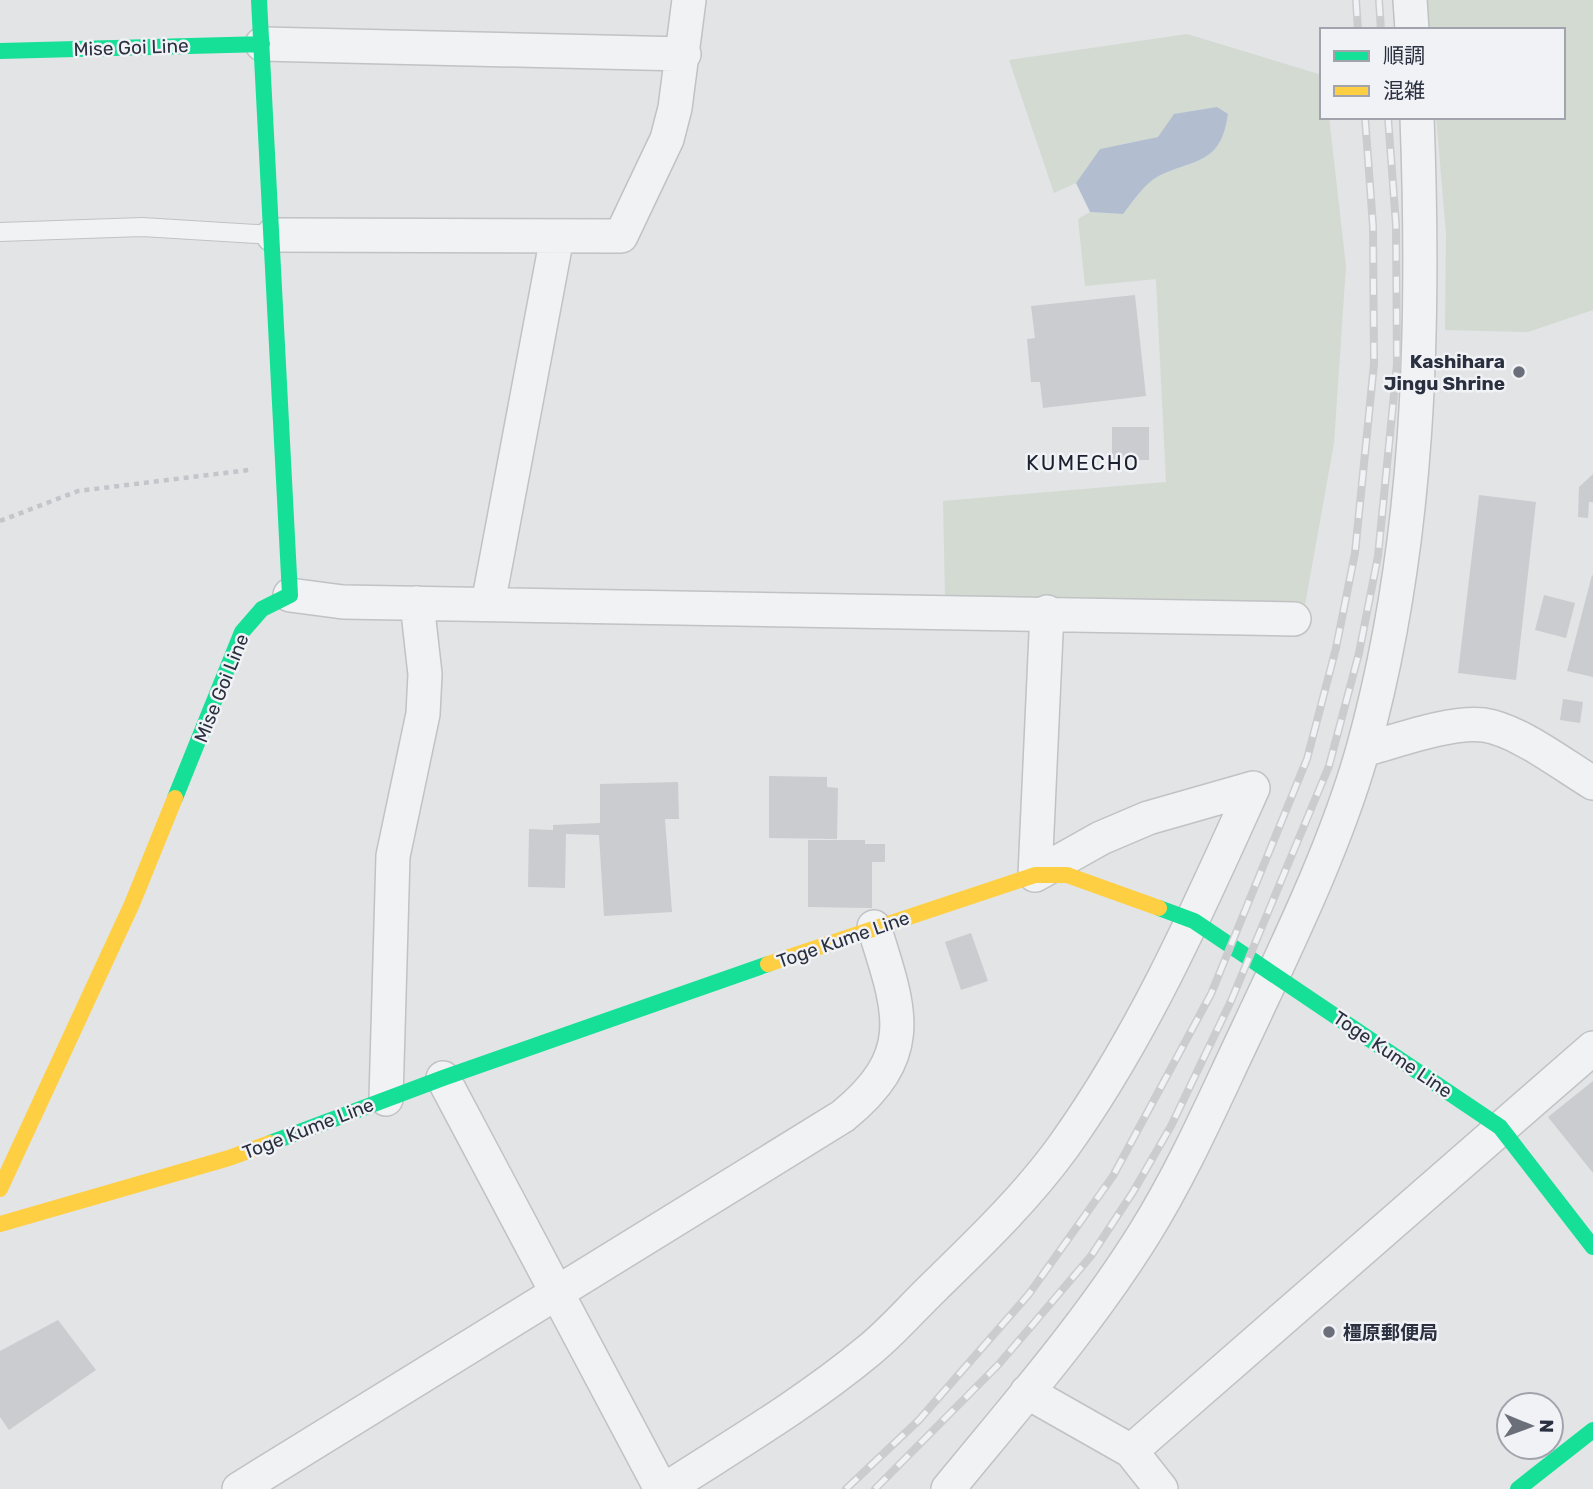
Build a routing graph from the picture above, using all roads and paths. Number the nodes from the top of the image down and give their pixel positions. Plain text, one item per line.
1 (259, 0) edge
2 (689, 0) edge
3 (1410, 0) edge
4 (1412, 28) edge
5 (262, 44) junction
6 (0, 51) edge
7 (684, 54) junction
8 (1417, 119) edge
9 (0, 232) edge
10 (273, 235) junction
11 (558, 237) junction
12 (285, 466) junction
13 (0, 522) edge
14 (290, 595) junction
15 (417, 603) junction
16 (488, 604) junction
17 (1047, 612) junction
18 (1294, 619) dead end
19 (1363, 750) junction
20 (1593, 783) edge
21 (1035, 876) junction
22 (1194, 921) junction
23 (874, 927) junction
24 (1274, 973) junction
25 (1593, 1048) edge
26 (443, 1078) junction
27 (386, 1099) junction
28 (1500, 1127) junction
29 (0, 1189) edge
30 (0, 1224) edge
31 (1593, 1247) edge
32 (558, 1292) junction
33 (1027, 1392) junction
34 (1593, 1430) edge
35 (1131, 1451) junction
36 (239, 1489) edge
37 (664, 1489) edge
38 (948, 1489) edge
39 (1161, 1489) edge
40 (1518, 1489) edge

1 - 5 main road
2 - 7 street
3 - 4 street
5 - 6 main road, Mise Goi Line
5 - 7 street
5 - 10 main road
7 - 11 street
8 - 19 street
9 - 10 lane
10 - 11 street
10 - 12 main road
11 - 16 street
12 - 13 path
12 - 14 main road
14 - 15 street
14 - 29 main road, Mise Goi Line
15 - 16 street
15 - 27 street
16 - 17 street
17 - 18 street
17 - 21 street
19 - 20 street
19 - 24 street
21 - 22 main road, Toge Kume Line
21 - 22 street
21 - 23 main road, Toge Kume Line
22 - 24 main road, Toge Kume Line
22 - 37 street
23 - 26 main road, Toge Kume Line
23 - 32 street
24 - 28 main road, Toge Kume Line
24 - 33 street
25 - 28 street
26 - 27 main road, Toge Kume Line
26 - 32 street
27 - 30 main road, Toge Kume Line
28 - 31 main road, Toge Kume Line
28 - 35 street
32 - 36 street
32 - 37 street
33 - 35 street
33 - 38 street
34 - 40 main road
35 - 39 street

